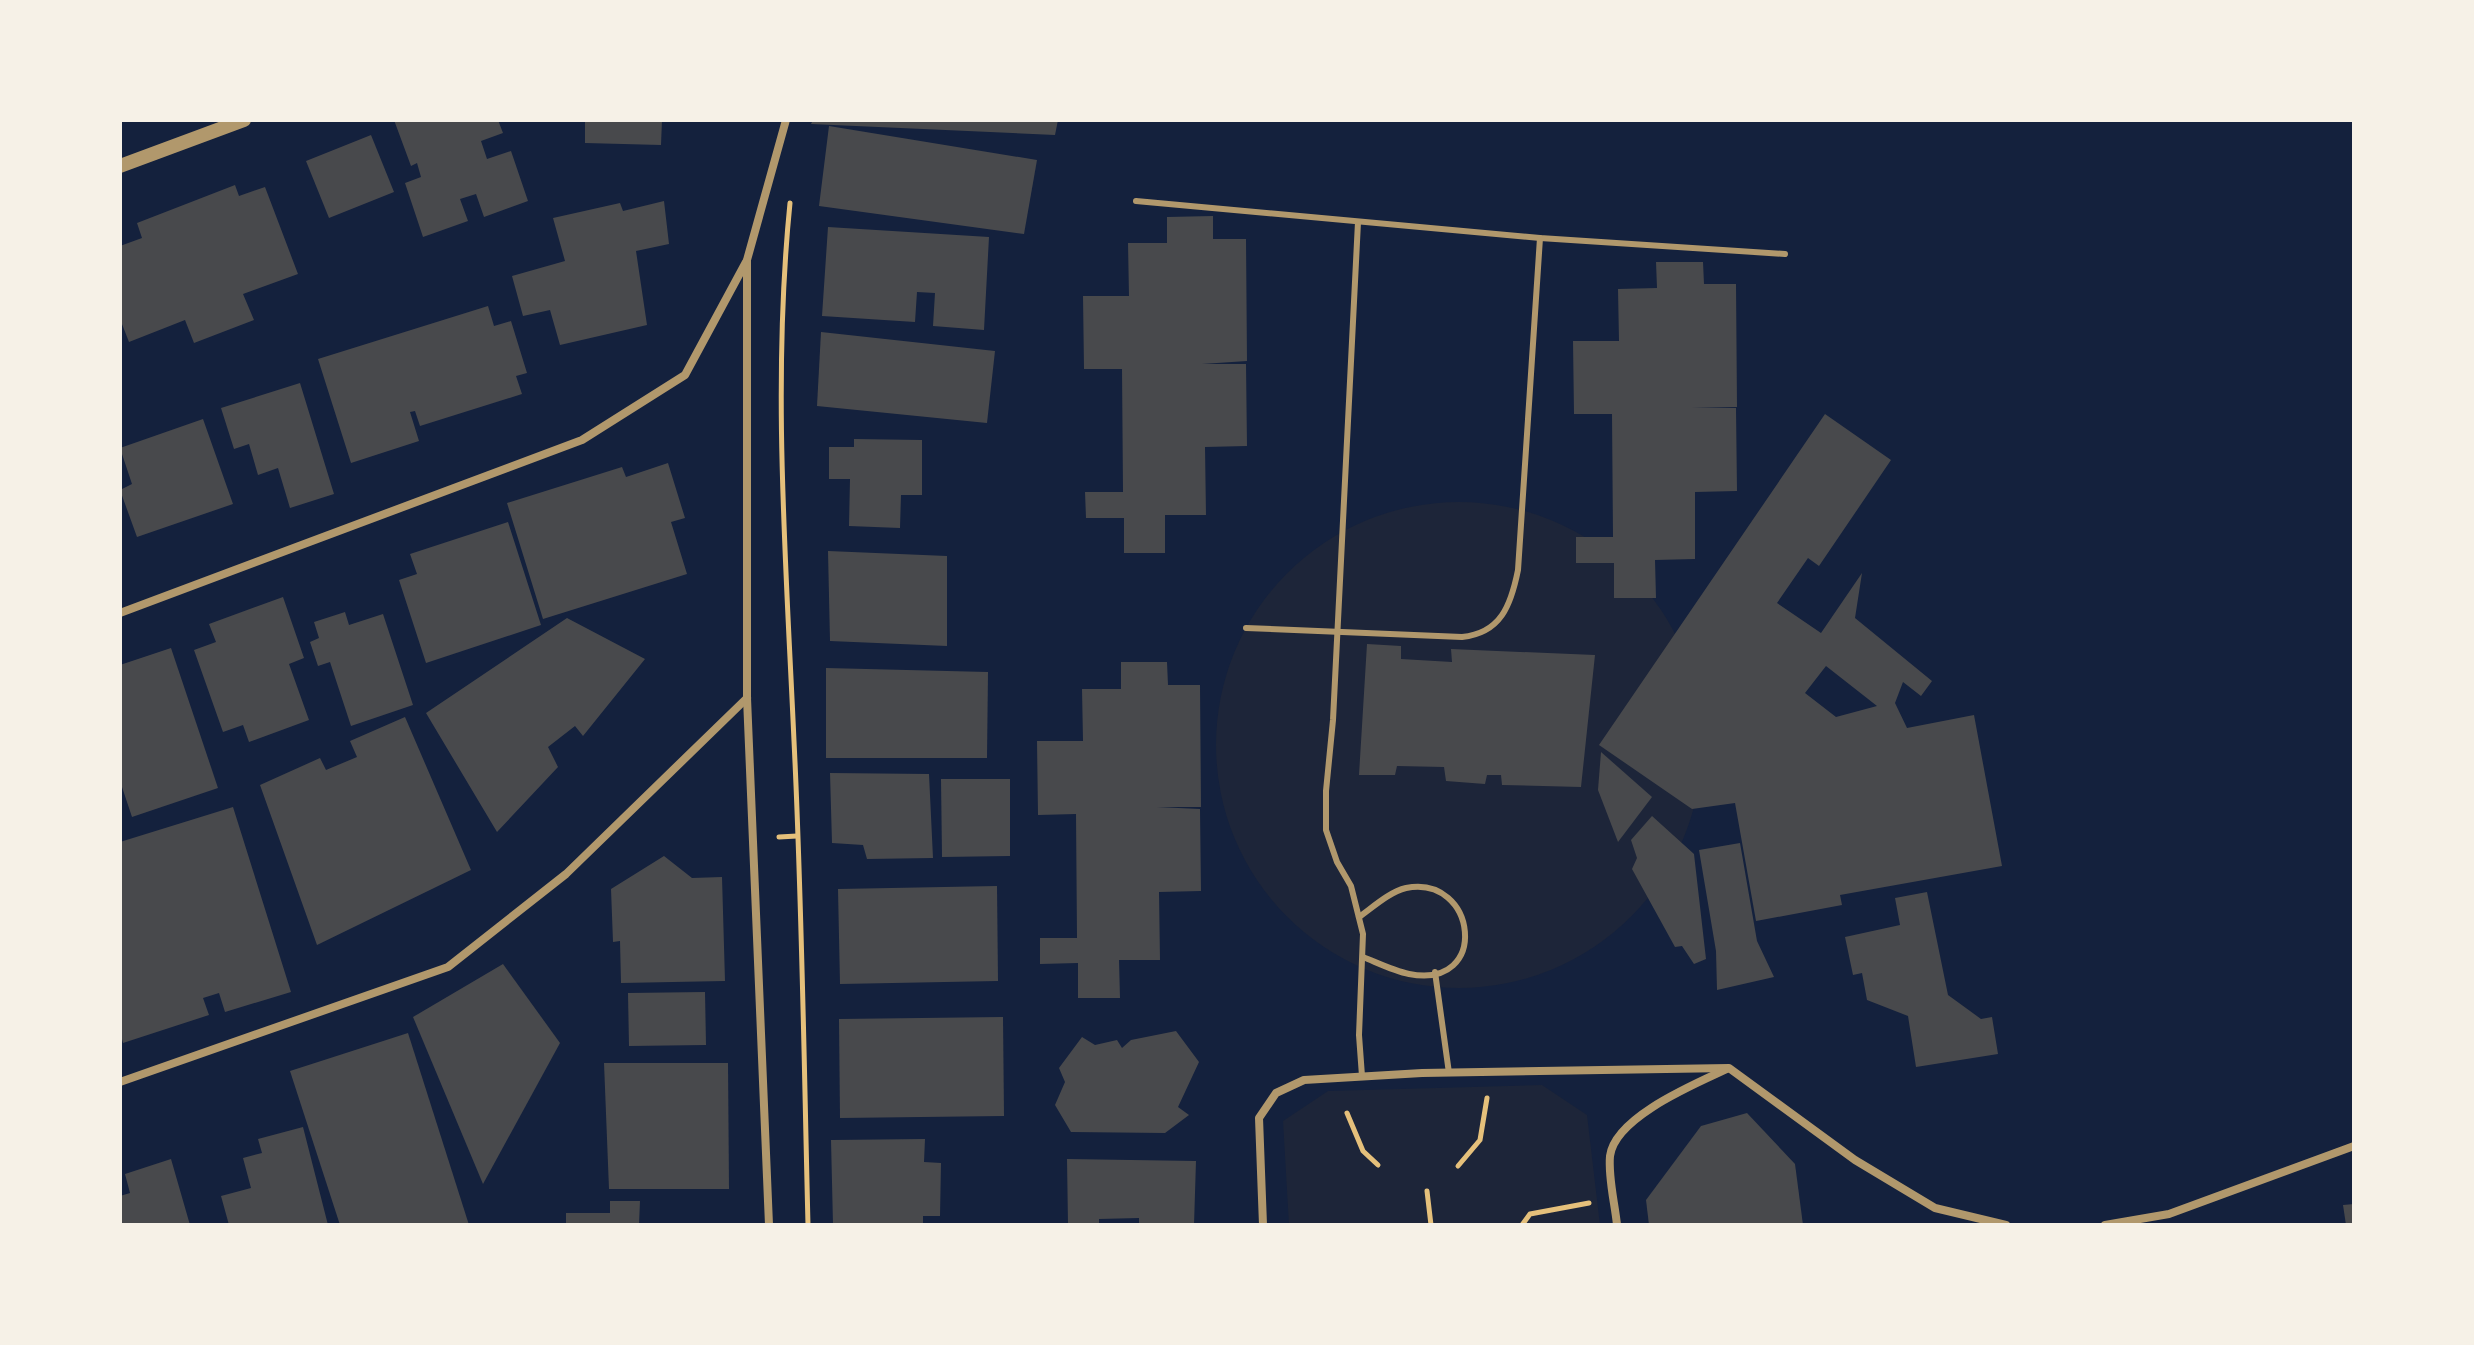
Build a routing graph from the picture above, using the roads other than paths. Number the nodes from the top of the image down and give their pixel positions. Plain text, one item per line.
1 (244, 120) edge
2 (786, 120) edge
3 (120, 166) edge
4 (1136, 201) dead end
5 (1358, 222) junction
6 (1540, 238) junction
7 (1785, 254) dead end
8 (747, 260) junction
9 (120, 613) edge
10 (1246, 628) dead end
11 (1336, 634) junction
12 (747, 698) junction
13 (1359, 917) junction
14 (1363, 957) junction
15 (1435, 972) junction
16 (1729, 1068) junction
17 (1449, 1073) junction
18 (1362, 1076) junction
19 (120, 1082) edge
20 (2354, 1146) edge
21 (2169, 1214) junction
22 (769, 1225) edge
23 (1263, 1225) edge
24 (1617, 1225) edge
25 (2006, 1225) edge
26 (2105, 1225) edge
27 (2171, 1225) edge

1 - 3 street
2 - 8 street
4 - 5 lane
5 - 6 lane
5 - 11 lane
6 - 7 lane
6 - 11 lane
8 - 9 street
8 - 12 street
10 - 11 lane
11 - 13 lane
12 - 19 street
12 - 22 street
13 - 14 lane
13 - 15 lane
14 - 15 lane
14 - 18 lane
15 - 17 lane
16 - 17 street
16 - 24 street
16 - 25 street
17 - 18 street
18 - 23 street
20 - 21 street
21 - 26 street
21 - 27 street

